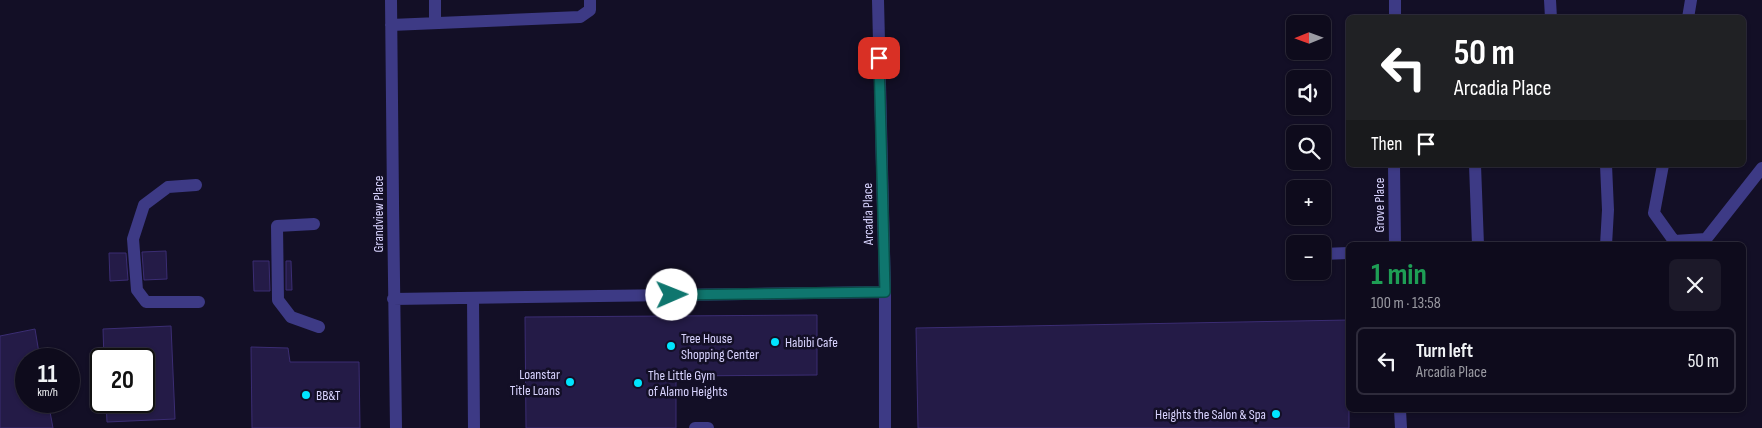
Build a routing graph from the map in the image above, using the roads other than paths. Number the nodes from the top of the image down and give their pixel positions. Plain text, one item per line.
1 (390, 0) edge
2 (435, 0) edge
3 (590, 0) edge
4 (878, 0) edge
5 (1394, 0) edge
6 (1550, 0) edge
7 (1691, 0) edge
8 (1394, 15) edge
9 (1551, 15) edge
10 (1688, 15) edge
11 (435, 23) junction
12 (391, 25) junction
13 (1394, 167) edge
14 (1475, 167) edge
15 (1606, 167) edge
16 (1663, 167) edge
17 (1762, 168) edge
18 (196, 185) dead end
19 (314, 224) dead end
20 (1394, 242) edge
21 (1478, 242) edge
22 (1606, 242) edge
23 (1346, 253) edge
24 (1331, 254) edge
25 (885, 292) junction
26 (473, 298) junction
27 (393, 299) junction
28 (199, 302) dead end
29 (319, 327) dead end
30 (1400, 412) edge
31 (396, 428) edge
32 (474, 428) edge
33 (695, 428) edge
34 (708, 428) edge
35 (884, 428) edge
36 (1400, 428) edge

1 - 12 street, Grandview Place
2 - 11 street
3 - 11 street
4 - 25 street, Arcadia Place
5 - 8 street
6 - 9 street
7 - 10 street
11 - 12 street
12 - 27 street, Grandview Place
13 - 20 street, Grove Place
14 - 21 street
15 - 22 street
16 - 17 street
18 - 28 street
19 - 29 street
23 - 24 street
25 - 26 street
25 - 35 street, Arcadia Place
26 - 27 street
26 - 32 street
27 - 31 street, Grandview Place
30 - 36 street
33 - 34 street

